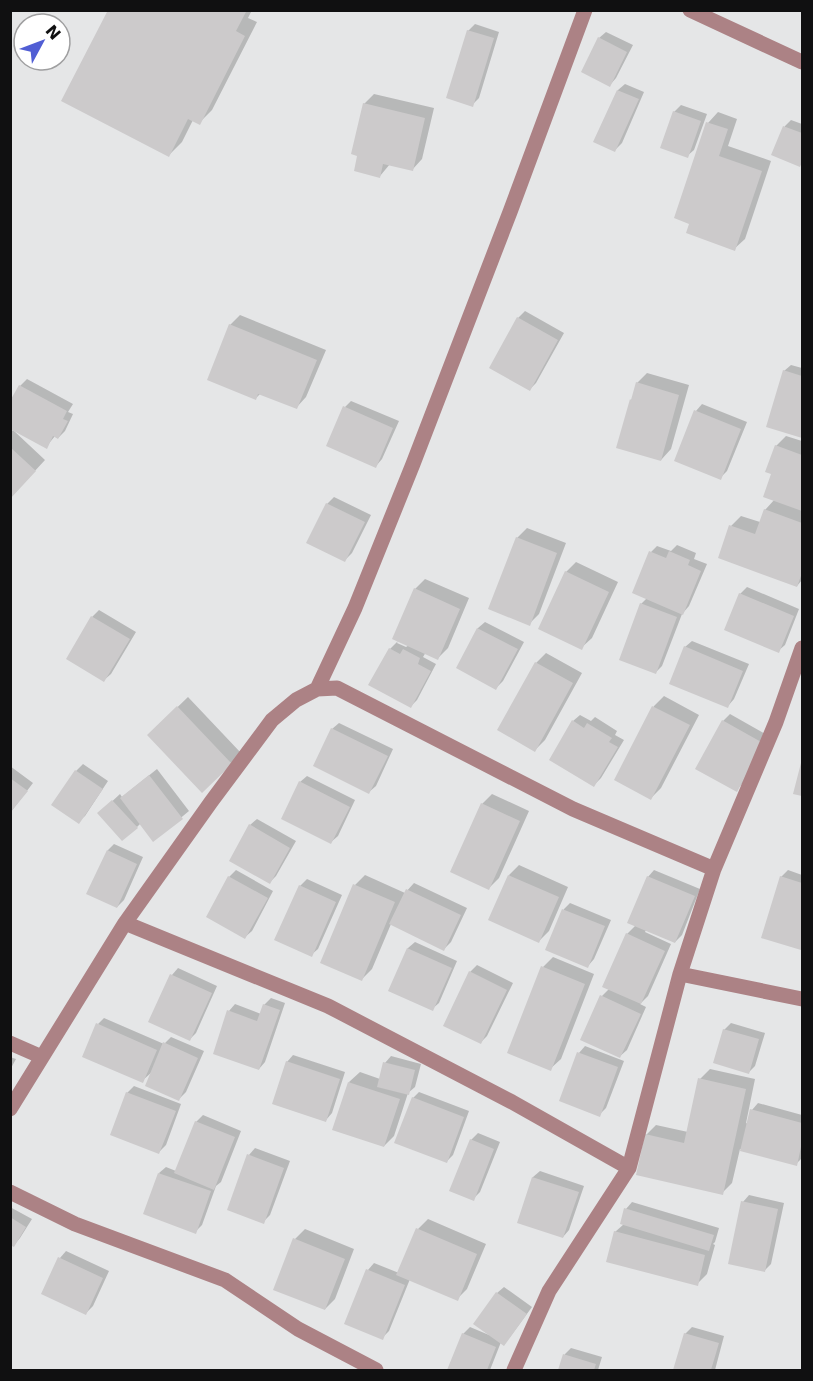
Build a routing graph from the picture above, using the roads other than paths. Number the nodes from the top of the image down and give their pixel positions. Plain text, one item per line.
1 (585, 10) edge
2 (690, 10) edge
3 (802, 62) edge
4 (802, 648) edge
5 (316, 689) junction
6 (714, 869) junction
7 (125, 922) junction
8 (680, 974) junction
9 (802, 999) edge
10 (10, 1043) edge
11 (42, 1057) junction
12 (10, 1109) edge
13 (629, 1168) junction
14 (10, 1192) edge
15 (376, 1371) edge
16 (514, 1371) edge

1 - 5 street
2 - 3 street
4 - 6 street
5 - 6 street
5 - 7 street
6 - 8 street
7 - 11 street
7 - 13 street
8 - 9 street
8 - 13 street
10 - 11 street
11 - 12 street
13 - 16 street
14 - 15 street

